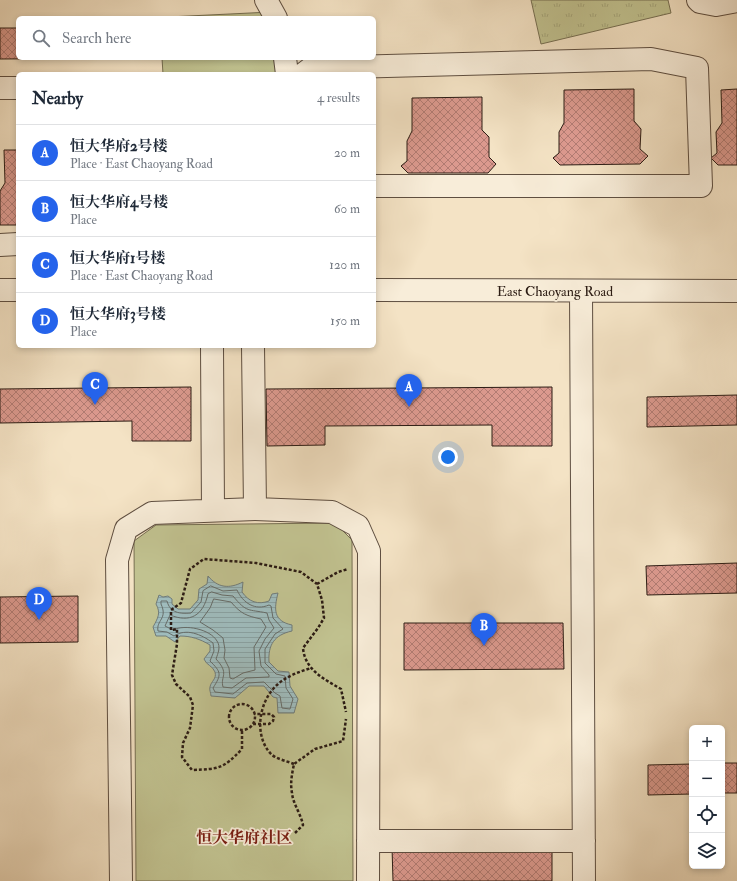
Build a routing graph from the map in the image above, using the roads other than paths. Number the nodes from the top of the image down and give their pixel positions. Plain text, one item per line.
1 (266, 0) edge
2 (698, 0) edge
3 (737, 1) edge
4 (275, 16) edge
5 (286, 60) edge
6 (287, 72) edge
7 (306, 72) edge
8 (0, 88) edge
9 (16, 88) edge
10 (376, 186) edge
11 (0, 244) edge
12 (16, 244) edge
13 (0, 290) edge
14 (16, 290) edge
15 (376, 290) edge
16 (582, 291) junction
17 (737, 291) edge
18 (212, 348) edge
19 (253, 348) edge
20 (255, 509) junction
21 (213, 510) junction
22 (368, 841) junction
23 (584, 841) junction
24 (121, 881) edge
25 (368, 881) edge
26 (584, 881) edge

1 - 4 street
2 - 3 street
5 - 6 street
7 - 10 street
8 - 9 street
11 - 12 street
13 - 14 street
15 - 16 street, East Chaoyang Road
16 - 17 street, East Chaoyang Road
16 - 23 street
18 - 21 street
19 - 20 street
20 - 21 street
20 - 22 street
21 - 24 street
22 - 23 street
22 - 25 street
23 - 26 street

